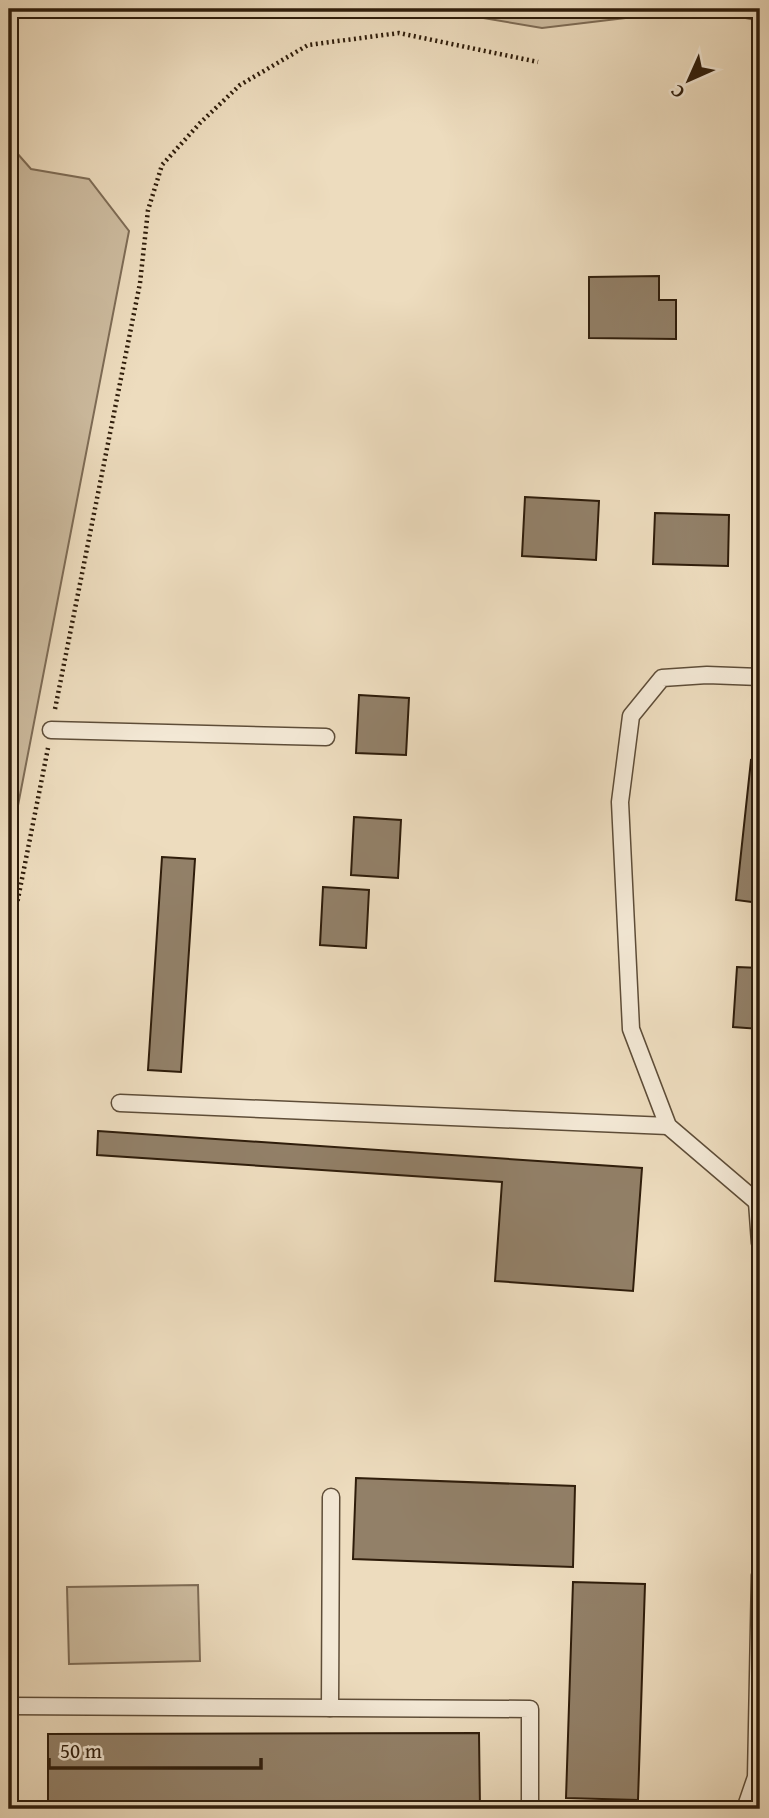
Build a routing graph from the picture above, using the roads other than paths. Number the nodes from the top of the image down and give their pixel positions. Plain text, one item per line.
1 (760, 677) edge
2 (51, 730) road end
3 (326, 737) dead end
4 (120, 1103) dead end
5 (668, 1126) junction
6 (759, 1196) edge
7 (760, 1243) edge
8 (331, 1497) dead end
9 (760, 1575) edge
10 (9, 1706) edge
11 (330, 1708) junction
12 (530, 1809) edge
13 (745, 1809) edge

1 - 5 lane
2 - 3 lane
4 - 5 lane
5 - 6 lane
6 - 7 lane
8 - 11 lane
9 - 13 lane
10 - 11 lane
11 - 12 lane

